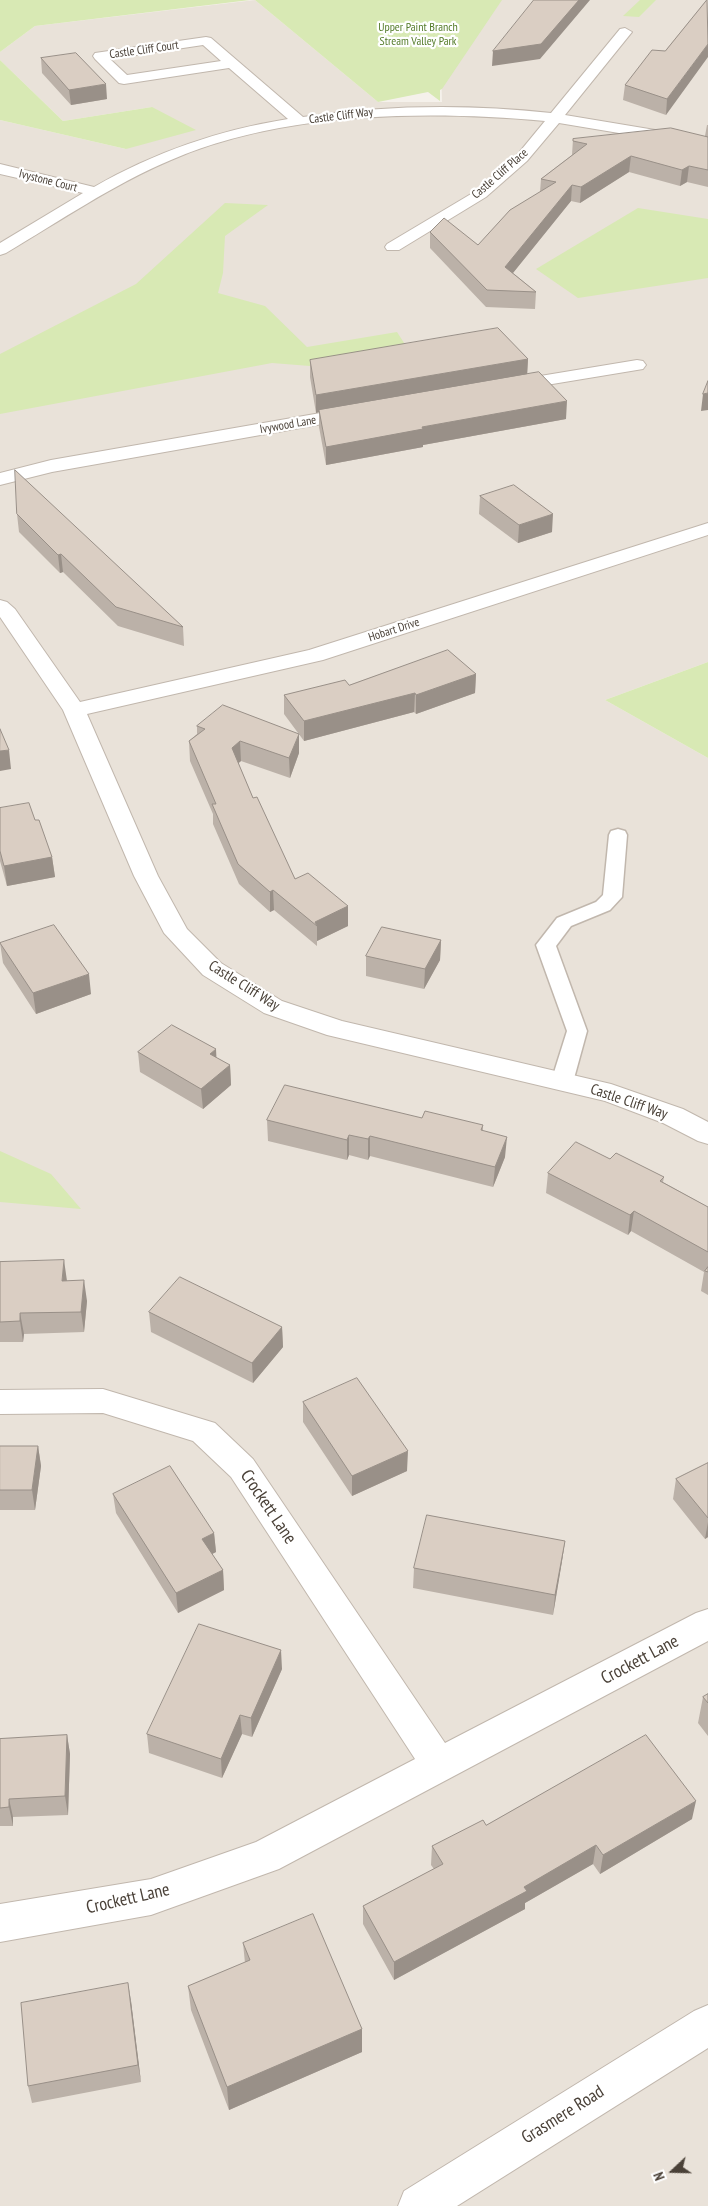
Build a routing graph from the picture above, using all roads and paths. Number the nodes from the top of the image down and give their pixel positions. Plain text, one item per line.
1 (624, 32) dead end
2 (233, 64) junction
3 (556, 117) junction
4 (299, 121) junction
5 (708, 147) edge
6 (0, 169) edge
7 (96, 192) junction
8 (393, 247) dead end
9 (0, 250) edge
10 (637, 365) dead end
11 (490, 390) edge
12 (373, 410) edge
13 (0, 479) edge
14 (708, 529) edge
15 (0, 606) edge
16 (74, 710) junction
17 (618, 835) dead end
18 (562, 1082) junction
19 (708, 1134) edge
20 (0, 1402) edge
21 (708, 1624) edge
22 (439, 1765) junction
23 (0, 1922) edge
24 (708, 2025) edge
25 (419, 2206) edge

1 - 3 street, Castle Cliff Place
2 - 2 street, Castle Cliff Court
2 - 4 street, Castle Cliff Court
3 - 4 street, Castle Cliff Way
3 - 5 street, Castle Cliff Way
3 - 8 street, Castle Cliff Place
4 - 7 street, Castle Cliff Way
6 - 7 street, Ivystone Court
7 - 9 street, Castle Cliff Way
10 - 11 street
12 - 13 street, Ivywood Lane
14 - 16 street, Hobart Drive
15 - 16 street, Castle Cliff Way
16 - 18 street, Castle Cliff Way
17 - 18 lane
18 - 19 street, Castle Cliff Way
20 - 22 street, Crockett Lane
21 - 22 street, Crockett Lane
22 - 23 street, Crockett Lane
24 - 25 street, Grasmere Road

